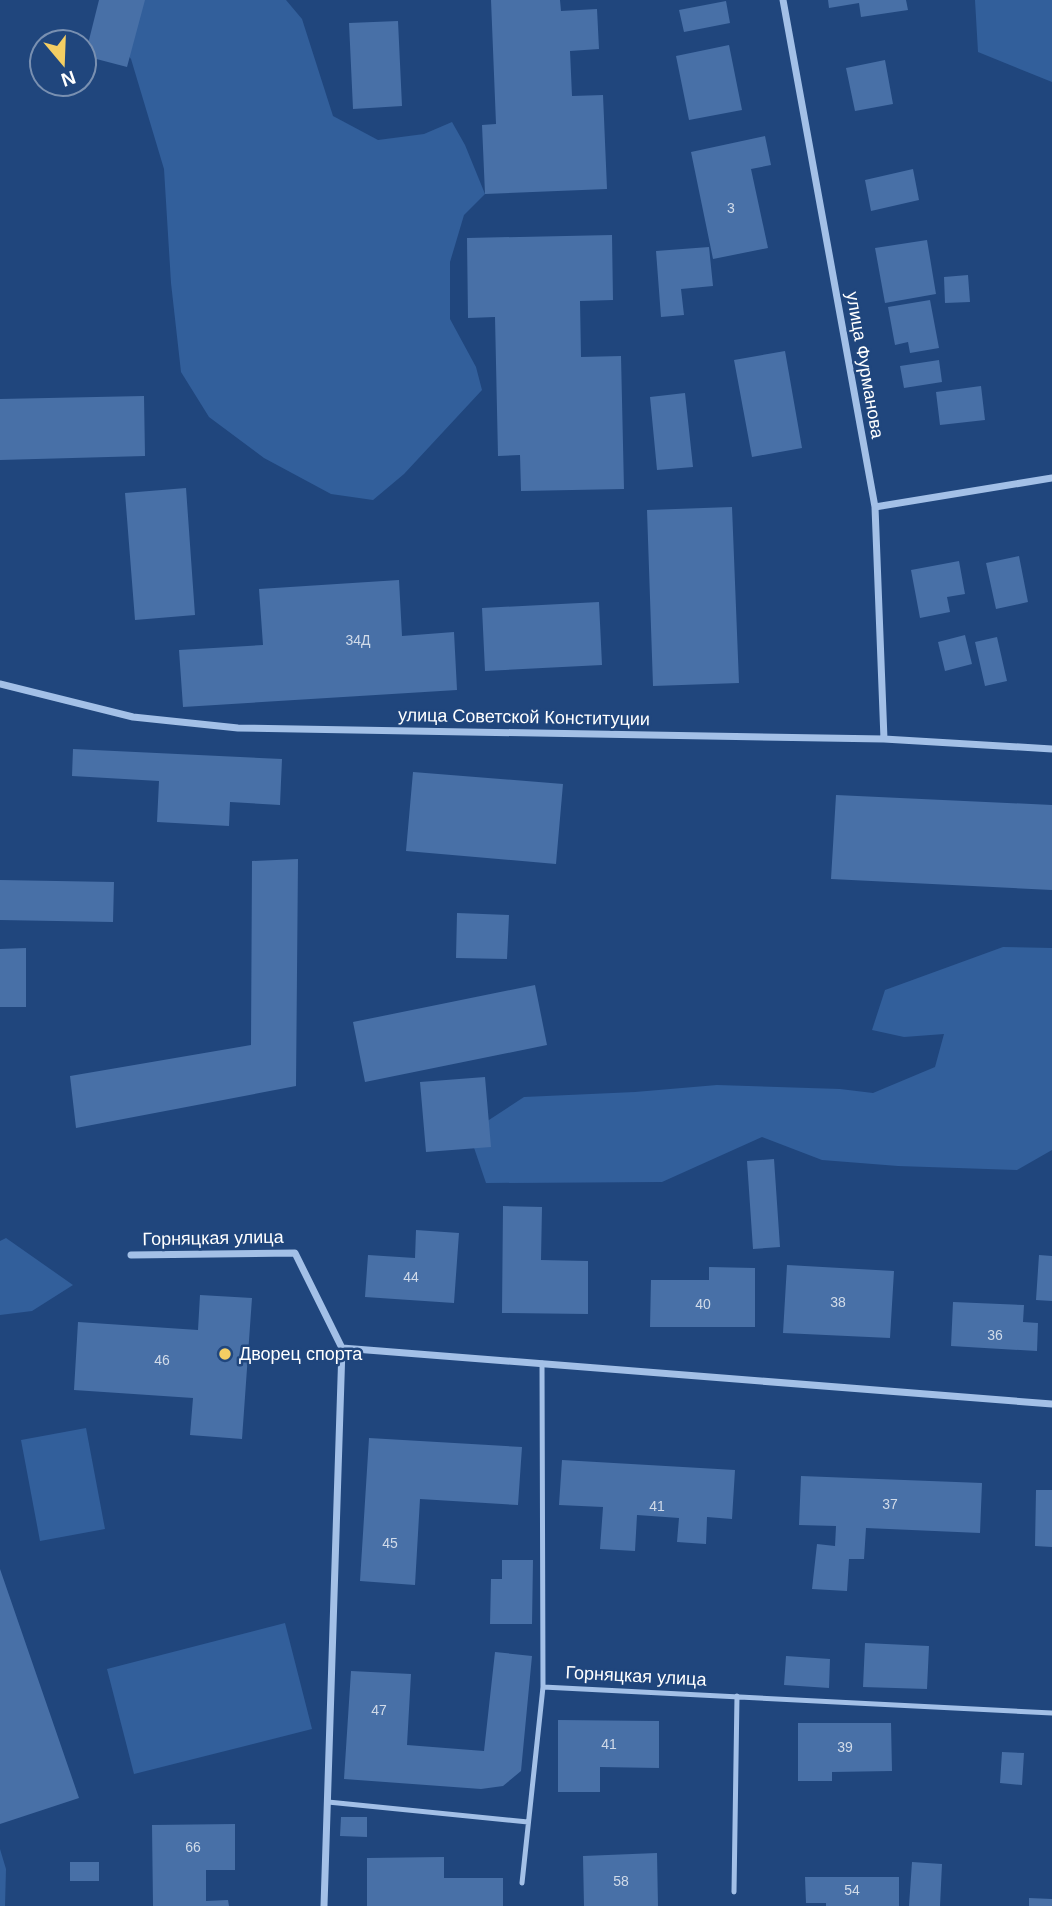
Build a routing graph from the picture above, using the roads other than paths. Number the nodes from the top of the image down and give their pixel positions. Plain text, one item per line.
1 (783, 0) edge
2 (1052, 478) edge
3 (875, 507) junction
4 (0, 684) edge
5 (884, 739) junction
6 (1052, 749) edge
7 (131, 1255) dead end
8 (342, 1348) junction
9 (542, 1363) junction
10 (1052, 1404) edge
11 (543, 1687) junction
12 (737, 1696) junction
13 (1052, 1713) edge
14 (328, 1802) junction
15 (528, 1822) junction
16 (522, 1883) dead end
17 (734, 1892) dead end
18 (324, 1906) edge

1 - 3 street, улица Фурманова
2 - 3 street
3 - 5 street, улица Фурманова
4 - 5 street, улица Советской Конституции
5 - 6 street, улица Советской Конституции
7 - 8 street, Горняцкая улица
8 - 9 street
8 - 14 street
9 - 10 street
9 - 11 lane, Горняцкая улица
11 - 12 lane, Горняцкая улица
11 - 15 lane
12 - 13 lane, Горняцкая улица
12 - 17 lane
14 - 15 lane
14 - 18 street
15 - 16 lane

